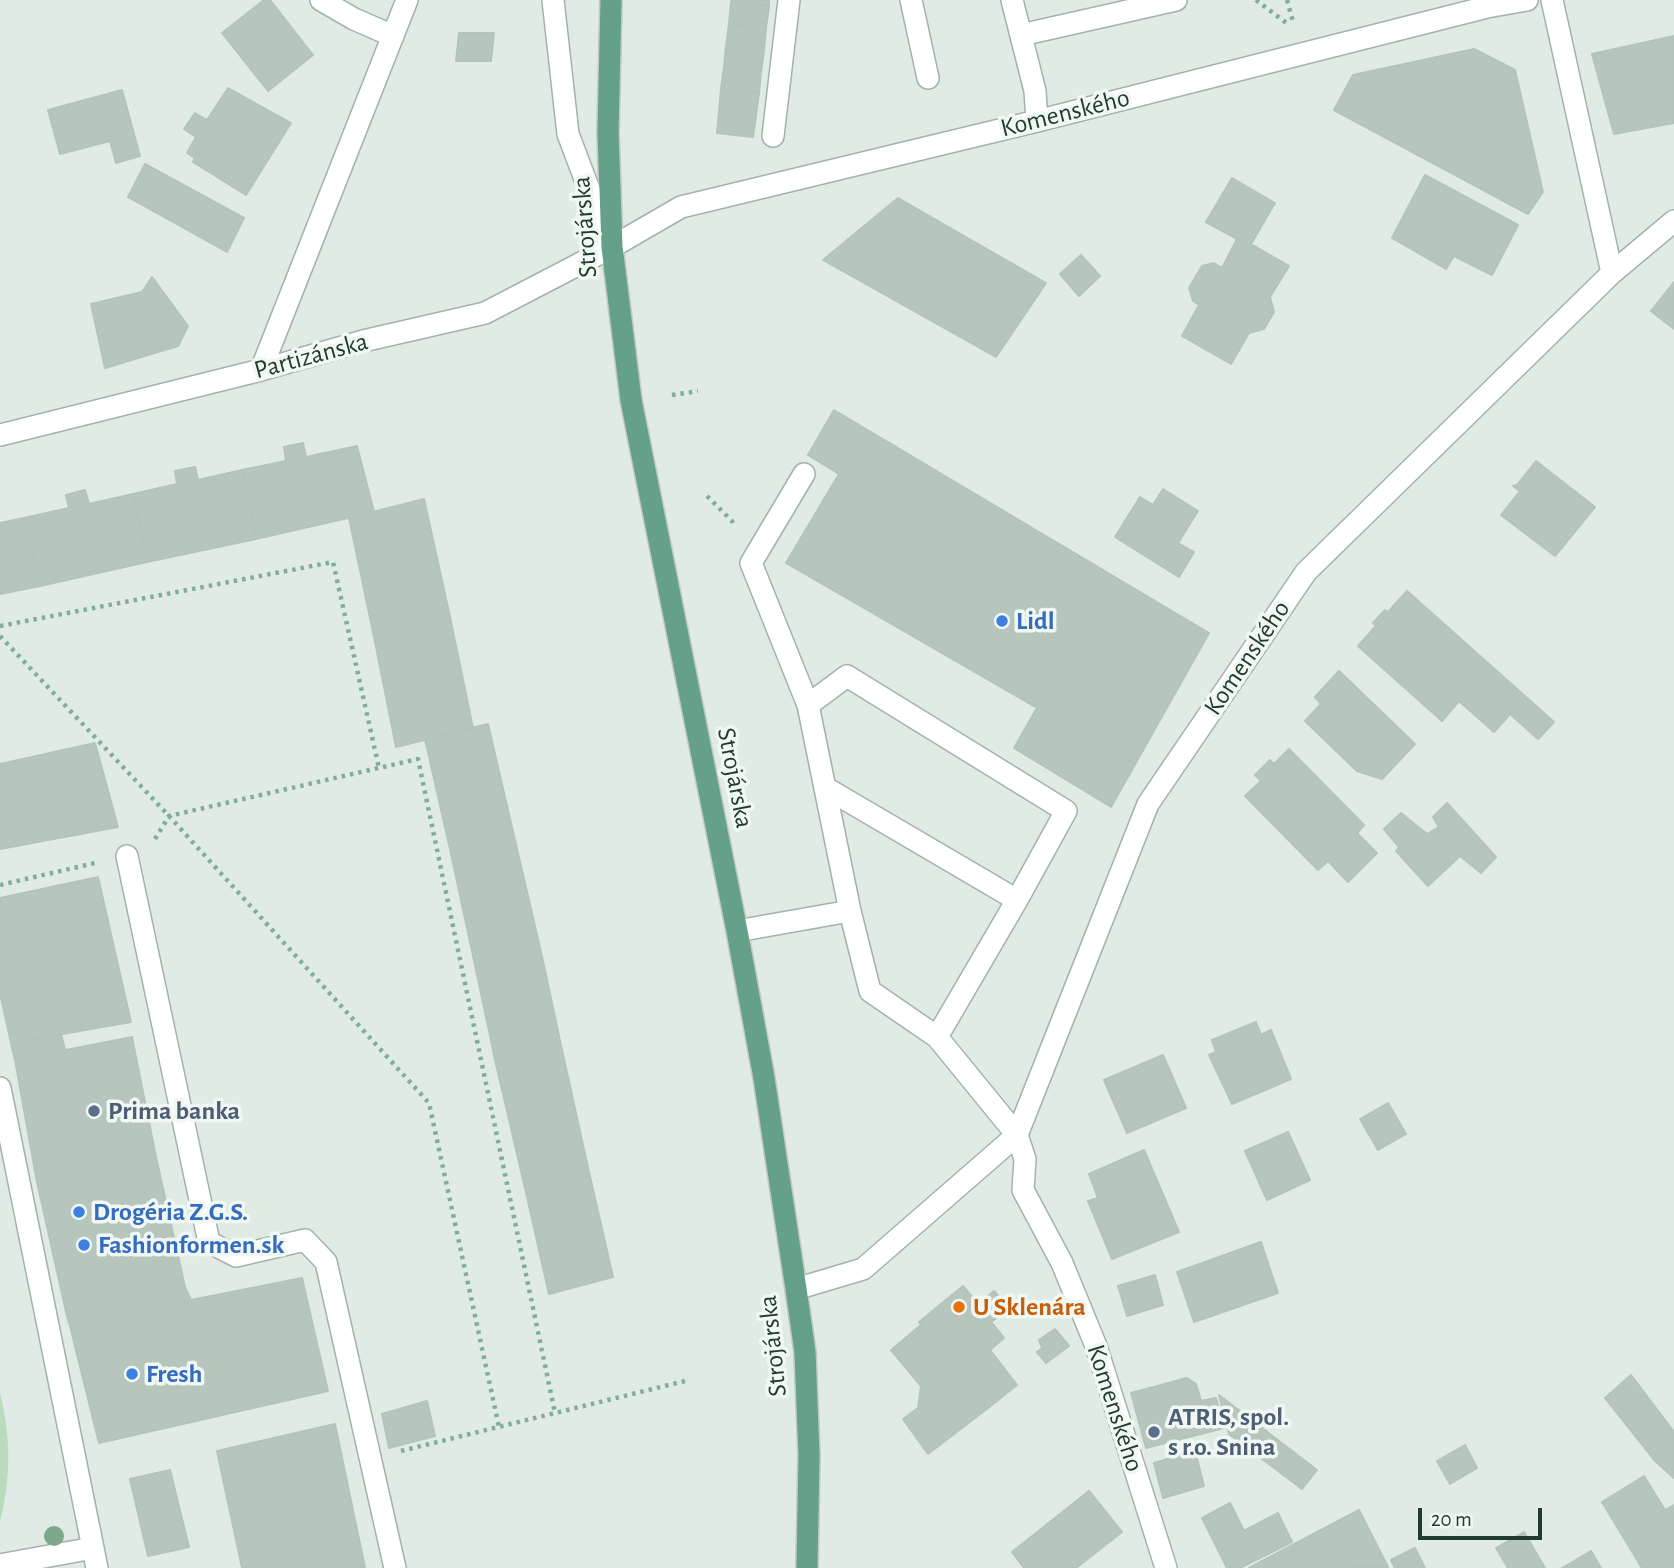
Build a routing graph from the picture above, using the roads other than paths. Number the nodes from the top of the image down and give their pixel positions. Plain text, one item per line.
1 (321, 0) edge
2 (407, 0) edge
3 (553, 0) edge
4 (611, 0) edge
5 (789, 0) edge
6 (911, 0) edge
7 (1012, 0) edge
8 (1175, 0) edge
9 (1527, 0) edge
10 (1552, 0) edge
11 (1021, 35) junction
12 (393, 36) junction
13 (928, 78) dead end
14 (1037, 121) junction
15 (773, 136) dead end
16 (1674, 221) edge
17 (611, 247) junction
18 (1612, 273) junction
19 (261, 370) junction
20 (0, 435) edge
21 (804, 474) dead end
22 (808, 705) junction
23 (826, 788) junction
24 (127, 856) road end
25 (1017, 900) junction
26 (850, 911) junction
27 (737, 931) junction
28 (937, 1037) junction
29 (0, 1088) edge
30 (1017, 1135) junction
31 (796, 1289) junction
32 (95, 1558) edge
33 (0, 1565) edge
34 (395, 1568) edge
35 (807, 1568) edge
36 (1166, 1568) edge

1 - 12 street
2 - 12 street
3 - 17 street
4 - 17 main road, Strojárska
5 - 15 street
6 - 13 street
7 - 11 street
8 - 11 street
9 - 14 street, Komenského
10 - 18 street
11 - 14 street
12 - 19 street
14 - 17 street, Komenského
16 - 18 street, Komenského
17 - 19 street, Partizánska
17 - 27 main road, Strojárska
18 - 30 street, Komenského
19 - 20 street, Partizánska
21 - 22 street
22 - 23 street
22 - 25 street
23 - 25 street
23 - 26 street
24 - 34 street
25 - 28 street
26 - 27 street
26 - 28 street
27 - 31 main road, Strojárska
28 - 30 street
29 - 32 street
30 - 31 street, Komenského
30 - 36 street, Komenského
31 - 35 main road, Strojárska
32 - 33 street

